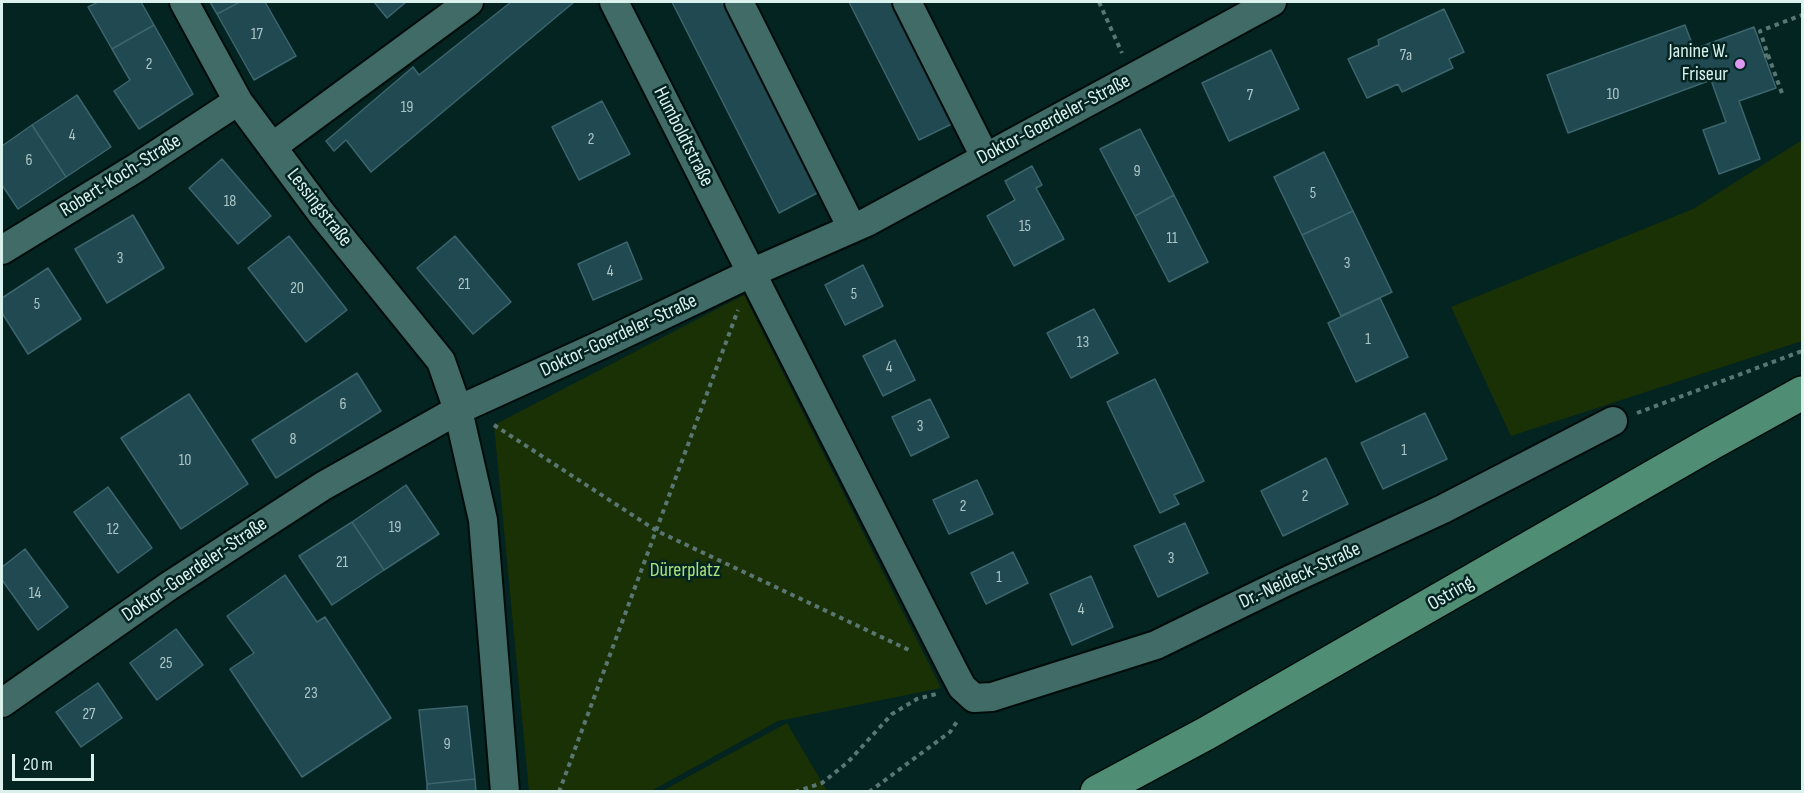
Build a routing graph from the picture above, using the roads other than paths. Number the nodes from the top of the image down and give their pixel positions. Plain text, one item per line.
1 (184, 2) edge
2 (470, 2) edge
3 (614, 2) edge
4 (740, 2) edge
5 (907, 2) edge
6 (1266, 5) edge
7 (238, 101) junction
8 (272, 147) junction
9 (985, 157) junction
10 (852, 228) junction
11 (2, 250) edge
12 (751, 273) junction
13 (1803, 393) edge
14 (458, 410) junction
15 (1613, 422) road end
16 (2, 703) edge
17 (505, 792) edge
18 (1097, 792) edge

1 - 7 street, Lessingstraße
2 - 8 street
3 - 12 street, Humboldtstraße
4 - 10 street
5 - 9 street
6 - 9 street, Doktor-Goerdeler-Straße
7 - 8 street, Lessingstraße
7 - 11 street, Robert-Koch-Straße
8 - 14 street, Lessingstraße
9 - 10 street, Doktor-Goerdeler-Straße
10 - 12 street, Doktor-Goerdeler-Straße
12 - 14 street, Doktor-Goerdeler-Straße
12 - 15 street, Dr.-Neideck-Straße
13 - 18 main road, Ostring
14 - 16 street, Doktor-Goerdeler-Straße
14 - 17 street

